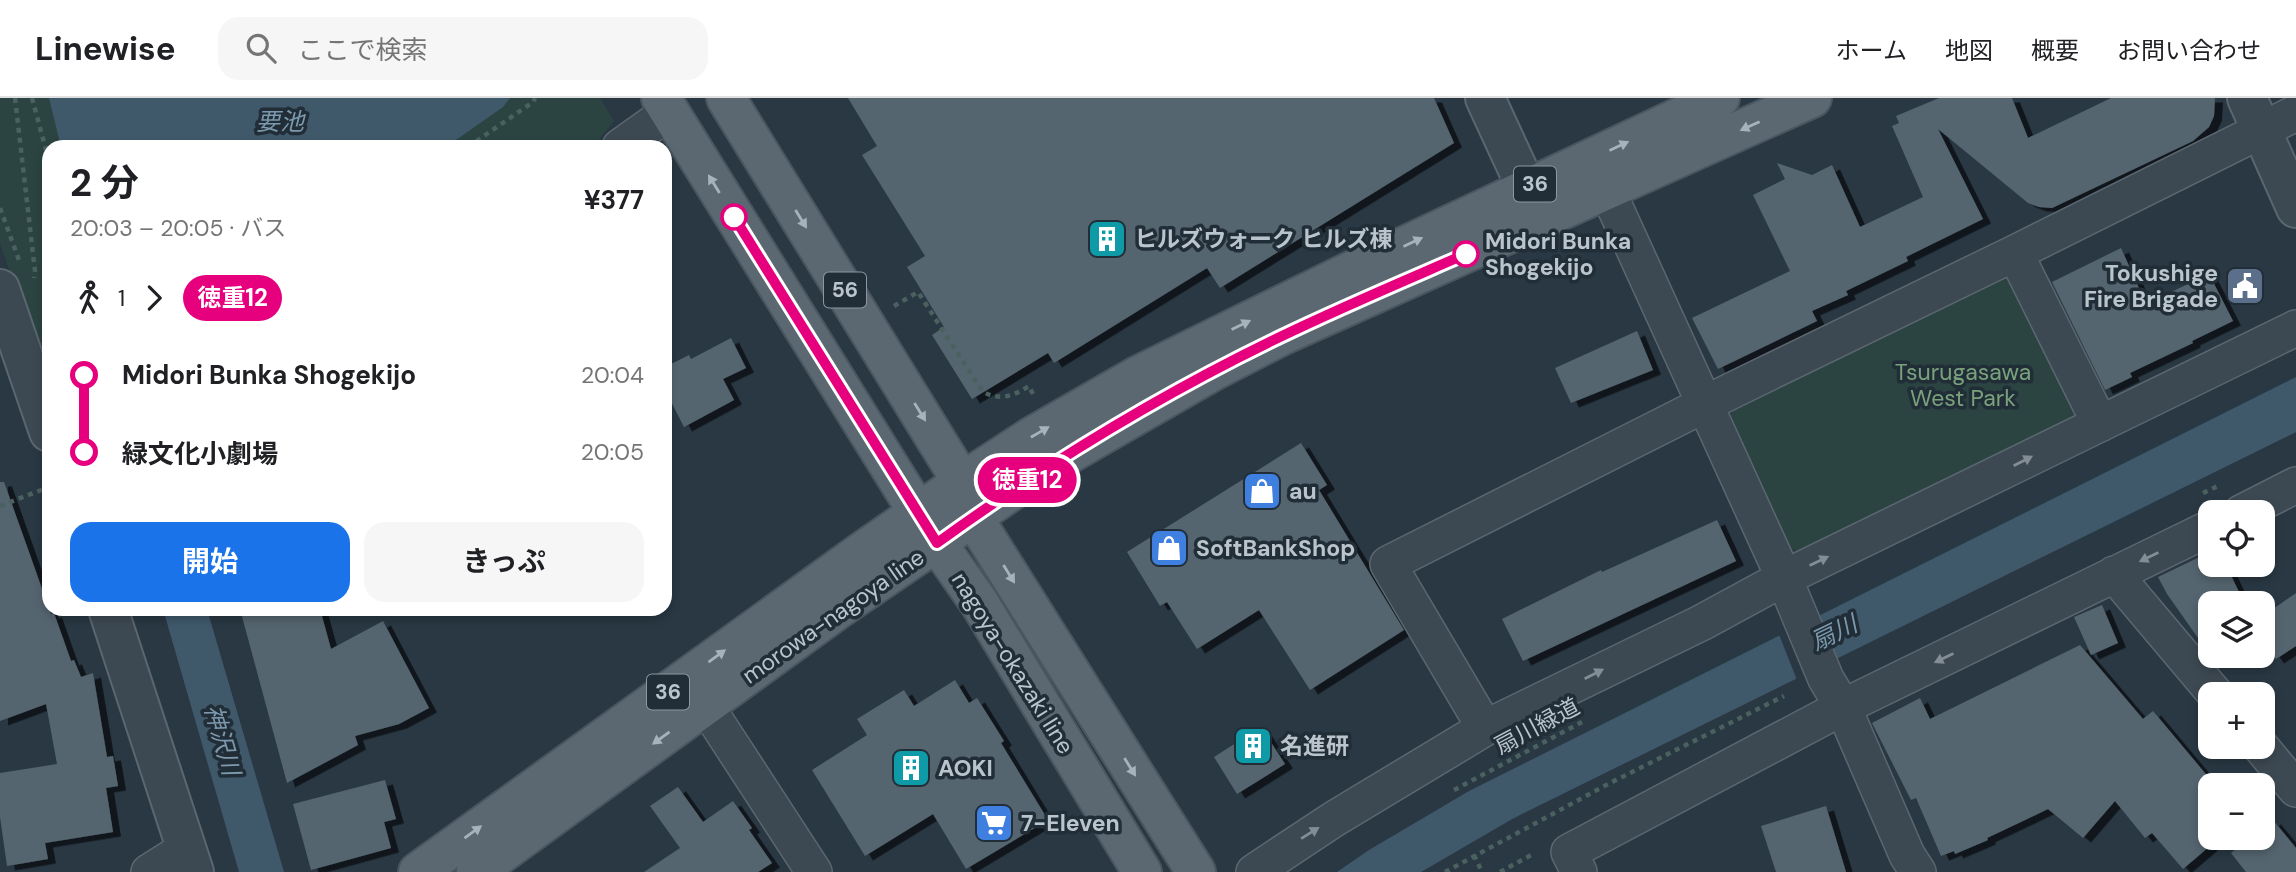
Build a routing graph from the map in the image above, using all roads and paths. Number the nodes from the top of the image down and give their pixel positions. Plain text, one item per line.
1 (15, 98) edge
2 (32, 98) edge
3 (535, 98) edge
4 (726, 98) edge
5 (1485, 98) edge
6 (1720, 98) edge
7 (1812, 98) edge
8 (665, 105) edge
9 (2296, 113) edge
10 (2254, 114) edge
11 (43, 140) edge
12 (478, 140) edge
13 (628, 140) edge
14 (1527, 189) junction
15 (1607, 190) junction
16 (2296, 208) edge
17 (2015, 253) junction
18 (17, 286) edge
19 (892, 308) dead end
20 (2296, 327) edge
21 (1036, 399) dead end
22 (42, 400) edge
23 (1704, 405) junction
24 (2100, 424) junction
25 (2296, 485) edge
26 (42, 490) edge
27 (967, 499) junction
28 (2267, 500) edge
29 (0, 506) edge
30 (928, 528) junction
31 (2198, 534) edge
32 (2114, 574) junction
33 (1784, 578) junction
34 (110, 616) edge
35 (2206, 682) edge
36 (1788, 694) dead end
37 (706, 706) junction
38 (1843, 707) junction
39 (1587, 719) dead end
40 (1485, 728) junction
41 (2271, 759) edge
42 (2296, 789) edge
43 (1447, 793) dead end
44 (1474, 855) junction
45 (191, 860) edge
46 (149, 872) edge
47 (418, 872) edge
48 (476, 872) edge
49 (814, 872) edge
50 (1142, 872) edge
51 (1196, 872) edge
52 (1254, 872) edge
53 (1445, 872) edge
54 (1482, 872) edge
55 (1579, 872) edge
56 (1918, 872) edge

1 - 18 path
2 - 11 path
3 - 12 path
4 -> 27 main road, nagoya-okazaki line / 56
5 - 14 street
14 -> 6 main road, morowa-nagoya line / 36
7 -> 15 main road, morowa-nagoya line / 36
8 - 13 street
30 -> 8 main road, nagoya-okazaki line / 56
9 - 10 street
10 - 16 street
10 - 17 street
27 -> 14 main road, morowa-nagoya line / 36
15 - 23 street
15 - 27 main road, morowa-nagoya line / 36
17 - 23 street
17 - 24 street
18 - 22 street
19 - 21 path
20 - 24 street
23 - 33 street
23 - 40 street
33 -> 24 street
25 - 28 street
26 - 29 path
27 - 30 main road, morowa-nagoya line / 36
27 -> 51 main road, nagoya-okazaki line / 56
30 - 37 main road, morowa-nagoya line / 36
47 -> 30 main road, morowa-nagoya line / 36
30 - 50 main road, nagoya-okazaki line / 56
31 -> 32 street
32 - 35 street
32 -> 38 street
33 - 38 street
40 -> 33 street
34 - 45 street
36 - 44 path
37 -> 48 main road, morowa-nagoya line / 36
37 - 49 street
38 - 55 street
38 - 56 street
39 - 43 path, 扇川緑道
52 -> 40 street
41 - 42 street
44 - 53 path
44 - 54 path
45 - 46 street

